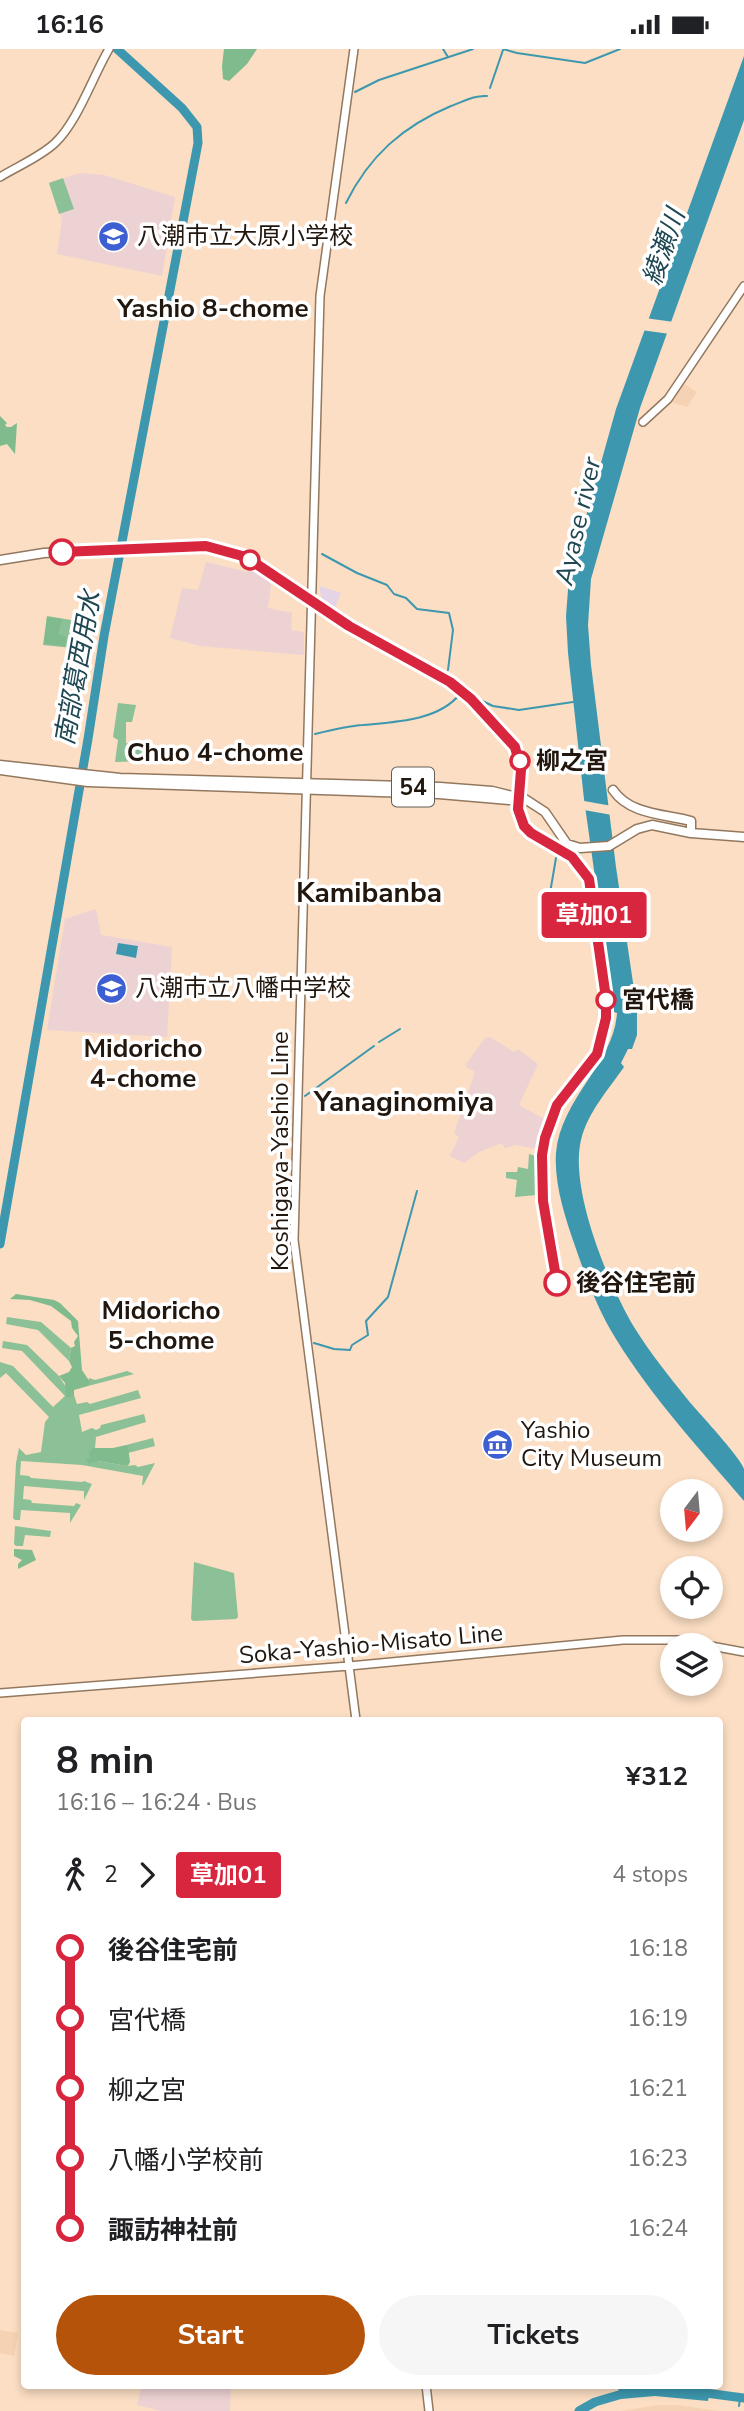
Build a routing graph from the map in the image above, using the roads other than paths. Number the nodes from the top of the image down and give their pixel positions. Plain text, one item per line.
1 (109, 49) edge
2 (354, 49) edge
3 (0, 177) edge
4 (744, 286) edge
5 (643, 422) dead end
6 (0, 560) edge
7 (312, 602) junction
8 (0, 765) edge
9 (521, 770) dead end
10 (0, 771) edge
11 (74, 777) junction
12 (306, 786) junction
13 (613, 790) dead end
14 (691, 833) junction
15 (744, 837) edge
16 (744, 1652) edge
17 (349, 1666) junction
18 (0, 1693) edge
19 (356, 1717) edge
20 (426, 2389) edge
21 (429, 2411) edge

1 - 3 main road
2 - 7 main road, Koshigaya-Yashio Line
4 - 5 main road
6 - 7 main road
7 - 9 main road
7 - 12 main road, Koshigaya-Yashio Line
8 - 11 main road, 54
10 - 11 main road, 54
11 - 12 main road, 54
12 - 14 main road, 54
12 - 17 main road, Koshigaya-Yashio Line
13 - 14 main road
14 - 15 main road, 54
16 - 17 main road, Soka-Yashio-Misato Line
17 - 18 main road, Soka-Yashio-Misato Line
17 - 19 main road, Koshigaya-Yashio Line
20 - 21 main road

